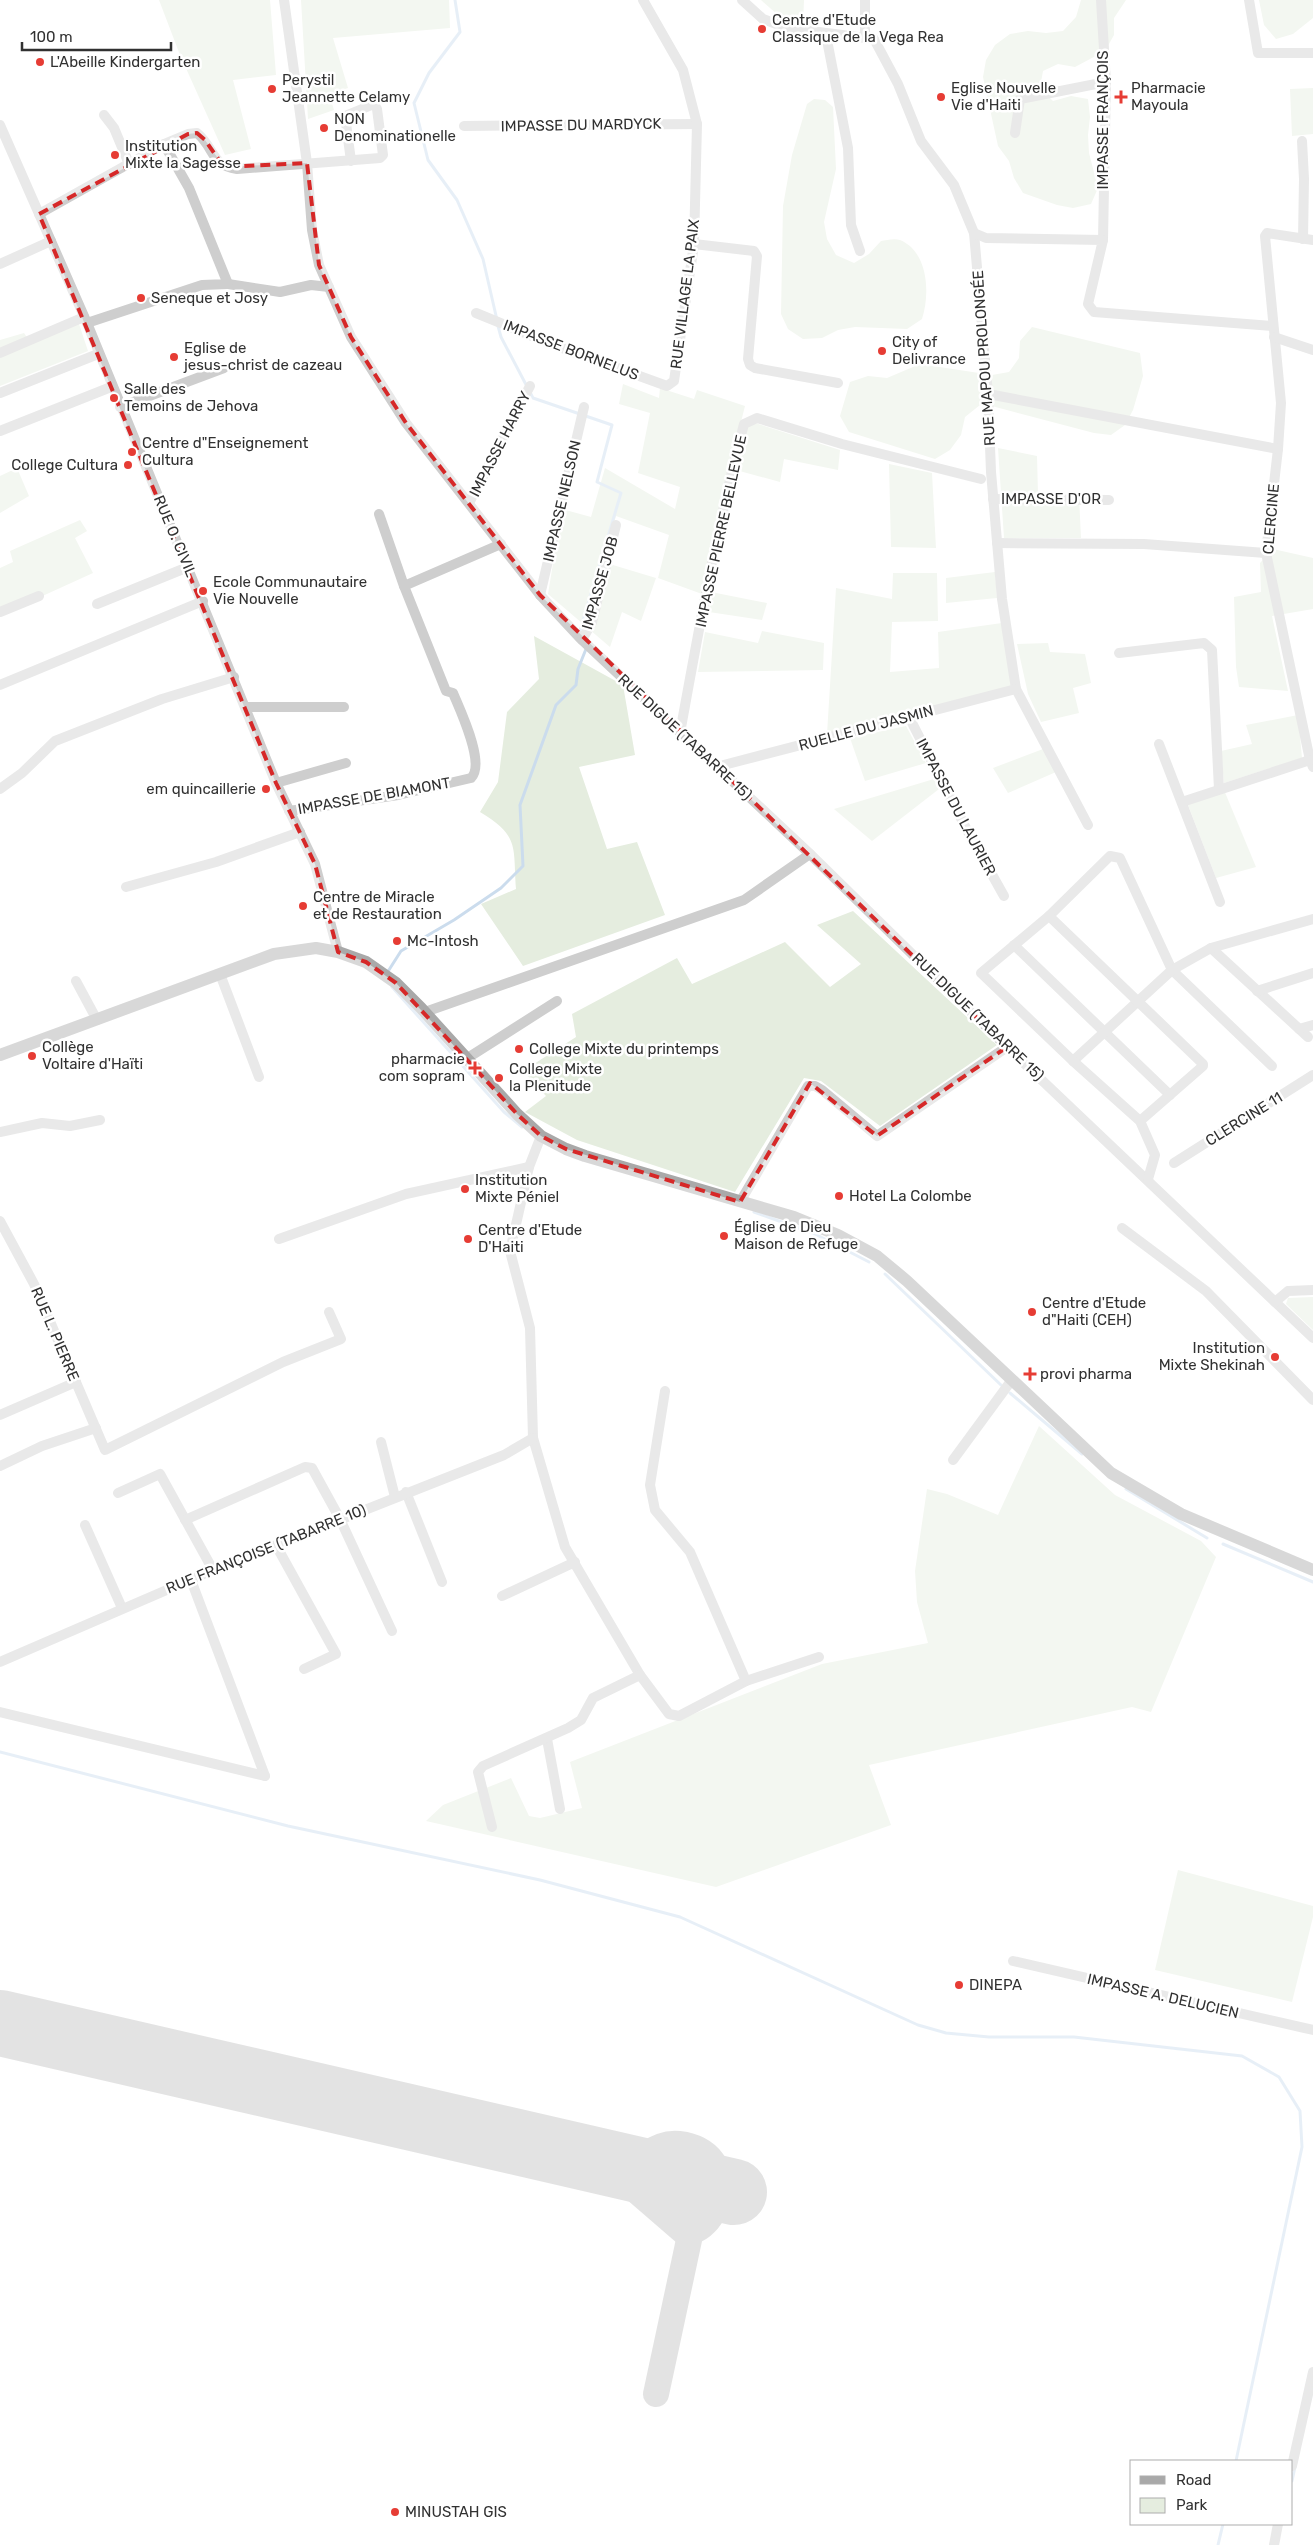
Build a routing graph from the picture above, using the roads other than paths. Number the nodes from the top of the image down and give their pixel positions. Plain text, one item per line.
1 (284, 0) edge
2 (643, 0) edge
3 (742, 0) edge
4 (866, 0) edge
5 (1101, 0) edge
6 (1249, 0) edge
7 (826, 35) junction
8 (865, 38) junction
9 (1313, 53) edge
10 (1106, 82) junction
11 (104, 115) dead end
12 (697, 124) junction
13 (0, 125) edge
14 (464, 126) dead end
15 (1015, 133) dead end
16 (1302, 141) dead end
17 (164, 144) junction
18 (351, 161) junction
19 (307, 163) junction
20 (129, 164) junction
21 (38, 214) junction
22 (974, 233) junction
23 (1103, 240) junction
24 (1308, 240) edge
25 (51, 242) junction
26 (694, 244) junction
27 (860, 251) dead end
28 (0, 264) edge
29 (228, 284) junction
30 (329, 286) junction
31 (476, 313) dead end
32 (85, 320) junction
33 (1273, 326) junction
34 (1274, 337) junction
35 (1313, 350) edge
36 (0, 353) edge
37 (98, 354) junction
38 (224, 368) dead end
39 (838, 383) dead end
40 (530, 386) dead end
41 (667, 386) joint
42 (111, 387) junction
43 (0, 393) edge
44 (988, 394) junction
45 (120, 407) junction
46 (584, 407) dead end
47 (0, 431) edge
48 (1278, 449) junction
49 (981, 479) dead end
50 (993, 499) junction
51 (1109, 500) dead end
52 (469, 503) junction
53 (379, 514) dead end
54 (616, 525) dead end
55 (997, 543) junction
56 (501, 544) junction
57 (1266, 553) junction
58 (188, 567) junction
59 (404, 586) junction
60 (540, 595) junction
61 (39, 596) dead end
62 (203, 601) junction
63 (97, 604) dead end
64 (0, 612) edge
65 (579, 636) junction
66 (1119, 653) dead end
67 (234, 677) junction
68 (0, 686) edge
69 (1016, 689) junction
70 (246, 707) junction
71 (344, 707) dead end
72 (908, 717) junction
73 (680, 733) junction
74 (1159, 744) dead end
75 (346, 763) dead end
76 (1311, 764) edge
77 (716, 767) junction
78 (276, 783) junction
79 (0, 789) edge
80 (1218, 789) junction
81 (1182, 802) junction
82 (289, 811) junction
83 (1088, 825) dead end
84 (300, 832) junction
85 (810, 854) junction
86 (126, 887) dead end
87 (1004, 896) dead end
88 (1220, 902) dead end
89 (1049, 916) junction
90 (1313, 919) edge
91 (1014, 945) junction
92 (1211, 948) junction
93 (338, 952) junction
94 (1172, 970) junction
95 (1313, 973) edge
96 (220, 974) junction
97 (76, 981) dead end
98 (1257, 991) junction
99 (557, 1000) dead end
100 (1137, 1003) junction
101 (425, 1012) junction
102 (97, 1020) junction
103 (1313, 1025) edge
104 (1299, 1029) junction
105 (1105, 1031) junction
106 (1308, 1037) dead end
107 (1007, 1047) junction
108 (2, 1051) edge
109 (466, 1058) junction
110 (1073, 1061) junction
111 (1272, 1066) dead end
112 (1313, 1075) edge
113 (259, 1077) dead end
114 (1170, 1095) junction
115 (100, 1120) dead end
116 (1140, 1121) junction
117 (0, 1132) edge
118 (541, 1136) junction
119 (1174, 1162) dead end
120 (529, 1167) junction
121 (1148, 1179) junction
122 (740, 1202) junction
123 (0, 1221) edge
124 (1122, 1228) dead end
125 (280, 1239) dead end
126 (1313, 1290) edge
127 (1275, 1302) junction
128 (329, 1312) dead end
129 (1313, 1338) edge
130 (1011, 1381) junction
131 (76, 1382) junction
132 (665, 1391) dead end
133 (1313, 1400) edge
134 (0, 1415) edge
135 (96, 1428) junction
136 (533, 1438) junction
137 (381, 1442) dead end
138 (953, 1460) dead end
139 (0, 1466) edge
140 (406, 1492) junction
141 (118, 1493) dead end
142 (395, 1497) junction
143 (340, 1519) junction
144 (185, 1520) junction
145 (84, 1525) dead end
146 (277, 1547) junction
147 (575, 1562) junction
148 (213, 1570) junction
149 (1313, 1570) edge
150 (191, 1580) junction
151 (442, 1582) dead end
152 (502, 1596) dead end
153 (122, 1608) junction
154 (392, 1631) dead end
155 (819, 1657) dead end
156 (0, 1662) edge
157 (304, 1669) dead end
158 (640, 1675) junction
159 (746, 1681) junction
160 (0, 1712) edge
161 (547, 1739) junction
162 (560, 1809) dead end
163 (492, 1828) dead end
164 (1013, 1961) dead end
165 (1313, 2030) edge
166 (1313, 2372) edge
167 (1293, 2462) edge
168 (1278, 2525) edge
169 (1274, 2545) edge

1 - 19 street, RUE DIGUE (TABARRE 15)
2 - 12 street, RUE VILLAGE LA PAIX
3 - 7 street
4 - 8 street
5 - 10 street, IMPASSE FRANÇOIS
6 - 9 street
7 - 8 street
7 - 27 street
8 - 22 street, RUE MAPOU PROLONGÉE
10 - 15 street
10 - 23 street, IMPASSE FRANÇOIS
11 - 20 street
12 - 14 street, IMPASSE DU MARDYCK
12 - 26 street, RUE VILLAGE LA PAIX
13 - 21 street, RUE O. CIVIL
16 - 24 street
17 - 19 street
17 - 20 street
17 - 29 street
18 - 18 street
18 - 19 street
19 - 30 street, RUE DIGUE (TABARRE 15)
20 - 21 street
21 - 25 street, RUE O. CIVIL
22 - 23 street
22 - 44 street, RUE MAPOU PROLONGÉE
23 - 33 street, IMPASSE FRANÇOIS
24 - 33 street, CLERCINE
25 - 28 street
25 - 32 street, RUE O. CIVIL
26 - 39 street
26 - 41 street, RUE VILLAGE LA PAIX
29 - 30 street
29 - 32 street
30 - 52 street, RUE DIGUE (TABARRE 15)
31 - 41 street, IMPASSE BORNELUS
32 - 36 street
32 - 37 street, RUE O. CIVIL
33 - 34 street, CLERCINE
34 - 35 street
34 - 48 street, CLERCINE
37 - 42 street, RUE O. CIVIL
37 - 43 street
38 - 45 street
40 - 52 street, IMPASSE HARRY
42 - 45 street, RUE O. CIVIL
42 - 47 street
44 - 48 street
44 - 50 street, RUE MAPOU PROLONGÉE
45 - 58 street, RUE O. CIVIL
46 - 60 street, IMPASSE NELSON
48 - 57 street, CLERCINE
49 - 73 street, IMPASSE PIERRE BELLEVUE
50 - 51 street, IMPASSE D'OR
50 - 55 street, RUE MAPOU PROLONGÉE
52 - 56 street, RUE DIGUE (TABARRE 15)
53 - 59 street
54 - 65 street, IMPASSE JOB
55 - 57 street
55 - 69 street, RUE MAPOU PROLONGÉE
56 - 59 street
56 - 60 street, RUE DIGUE (TABARRE 15)
57 - 76 street, CLERCINE
58 - 62 street, RUE O. CIVIL
58 - 63 street
59 - 82 street, IMPASSE DE BIAMONT
60 - 65 street, RUE DIGUE (TABARRE 15)
61 - 64 street
62 - 67 street, RUE O. CIVIL
62 - 68 street
65 - 73 street, RUE DIGUE (TABARRE 15)
66 - 80 street
67 - 70 street, RUE O. CIVIL
67 - 79 street
69 - 72 street, RUELLE DU JASMIN
69 - 83 street, RUE MAPOU PROLONGÉE
70 - 71 street
70 - 78 street, RUE O. CIVIL
72 - 77 street, RUELLE DU JASMIN
72 - 87 street, IMPASSE DU LAURIER
73 - 77 street, RUE DIGUE (TABARRE 15)
74 - 81 street
75 - 78 street
76 - 80 street
77 - 85 street, RUE DIGUE (TABARRE 15)
78 - 82 street, RUE O. CIVIL
80 - 81 street
81 - 88 street
82 - 84 street, RUE O. CIVIL
84 - 86 street
84 - 93 street, RUE O. CIVIL
85 - 101 street
85 - 107 street, RUE DIGUE (TABARRE 15)
89 - 91 street
89 - 94 street
89 - 100 street
90 - 92 street
91 - 105 street
91 - 110 street
92 - 94 street
92 - 98 street
93 - 96 main road
93 - 101 main road
94 - 100 street
94 - 111 street
95 - 98 street
96 - 102 main road
96 - 113 street
97 - 102 street
98 - 104 street
99 - 109 street
100 - 105 street
100 - 114 street
101 - 109 main road
102 - 108 main road
103 - 104 street
104 - 106 street
105 - 110 street
105 - 114 street
107 - 121 street, RUE DIGUE (TABARRE 15)
107 - 122 street
109 - 118 main road
110 - 116 street
112 - 119 street, CLERCINE 11
114 - 116 street
115 - 117 street
116 - 121 street
118 - 120 street
118 - 122 main road
120 - 125 street
120 - 136 street
121 - 127 street, RUE DIGUE (TABARRE 15)
122 - 130 main road
123 - 131 street, RUE L. PIERRE
124 - 133 street
126 - 127 street
127 - 129 street, RUE DIGUE (TABARRE 15)
128 - 135 street, RUE L. PIERRE
130 - 138 street
130 - 149 main road
131 - 134 street
131 - 135 street, RUE L. PIERRE
132 - 159 street
135 - 139 street
136 - 140 street, RUE FRANÇOISE (TABARRE 10)
136 - 147 street
137 - 142 street
140 - 142 street, RUE FRANÇOISE (TABARRE 10)
140 - 151 street
141 - 144 street
142 - 143 street, RUE FRANÇOISE (TABARRE 10)
143 - 144 street
143 - 146 street, RUE FRANÇOISE (TABARRE 10)
143 - 154 street
144 - 148 street
145 - 153 street
146 - 148 street, RUE FRANÇOISE (TABARRE 10)
146 - 157 street
147 - 152 street
147 - 158 street
148 - 150 street, RUE FRANÇOISE (TABARRE 10)
150 - 153 street, RUE FRANÇOISE (TABARRE 10)
150 - 160 street
153 - 156 street, RUE FRANÇOISE (TABARRE 10)
155 - 159 street
158 - 159 street
158 - 161 street
161 - 162 street
161 - 163 street
164 - 165 street, IMPASSE A. DELUCIEN
166 - 167 street
168 - 169 street

